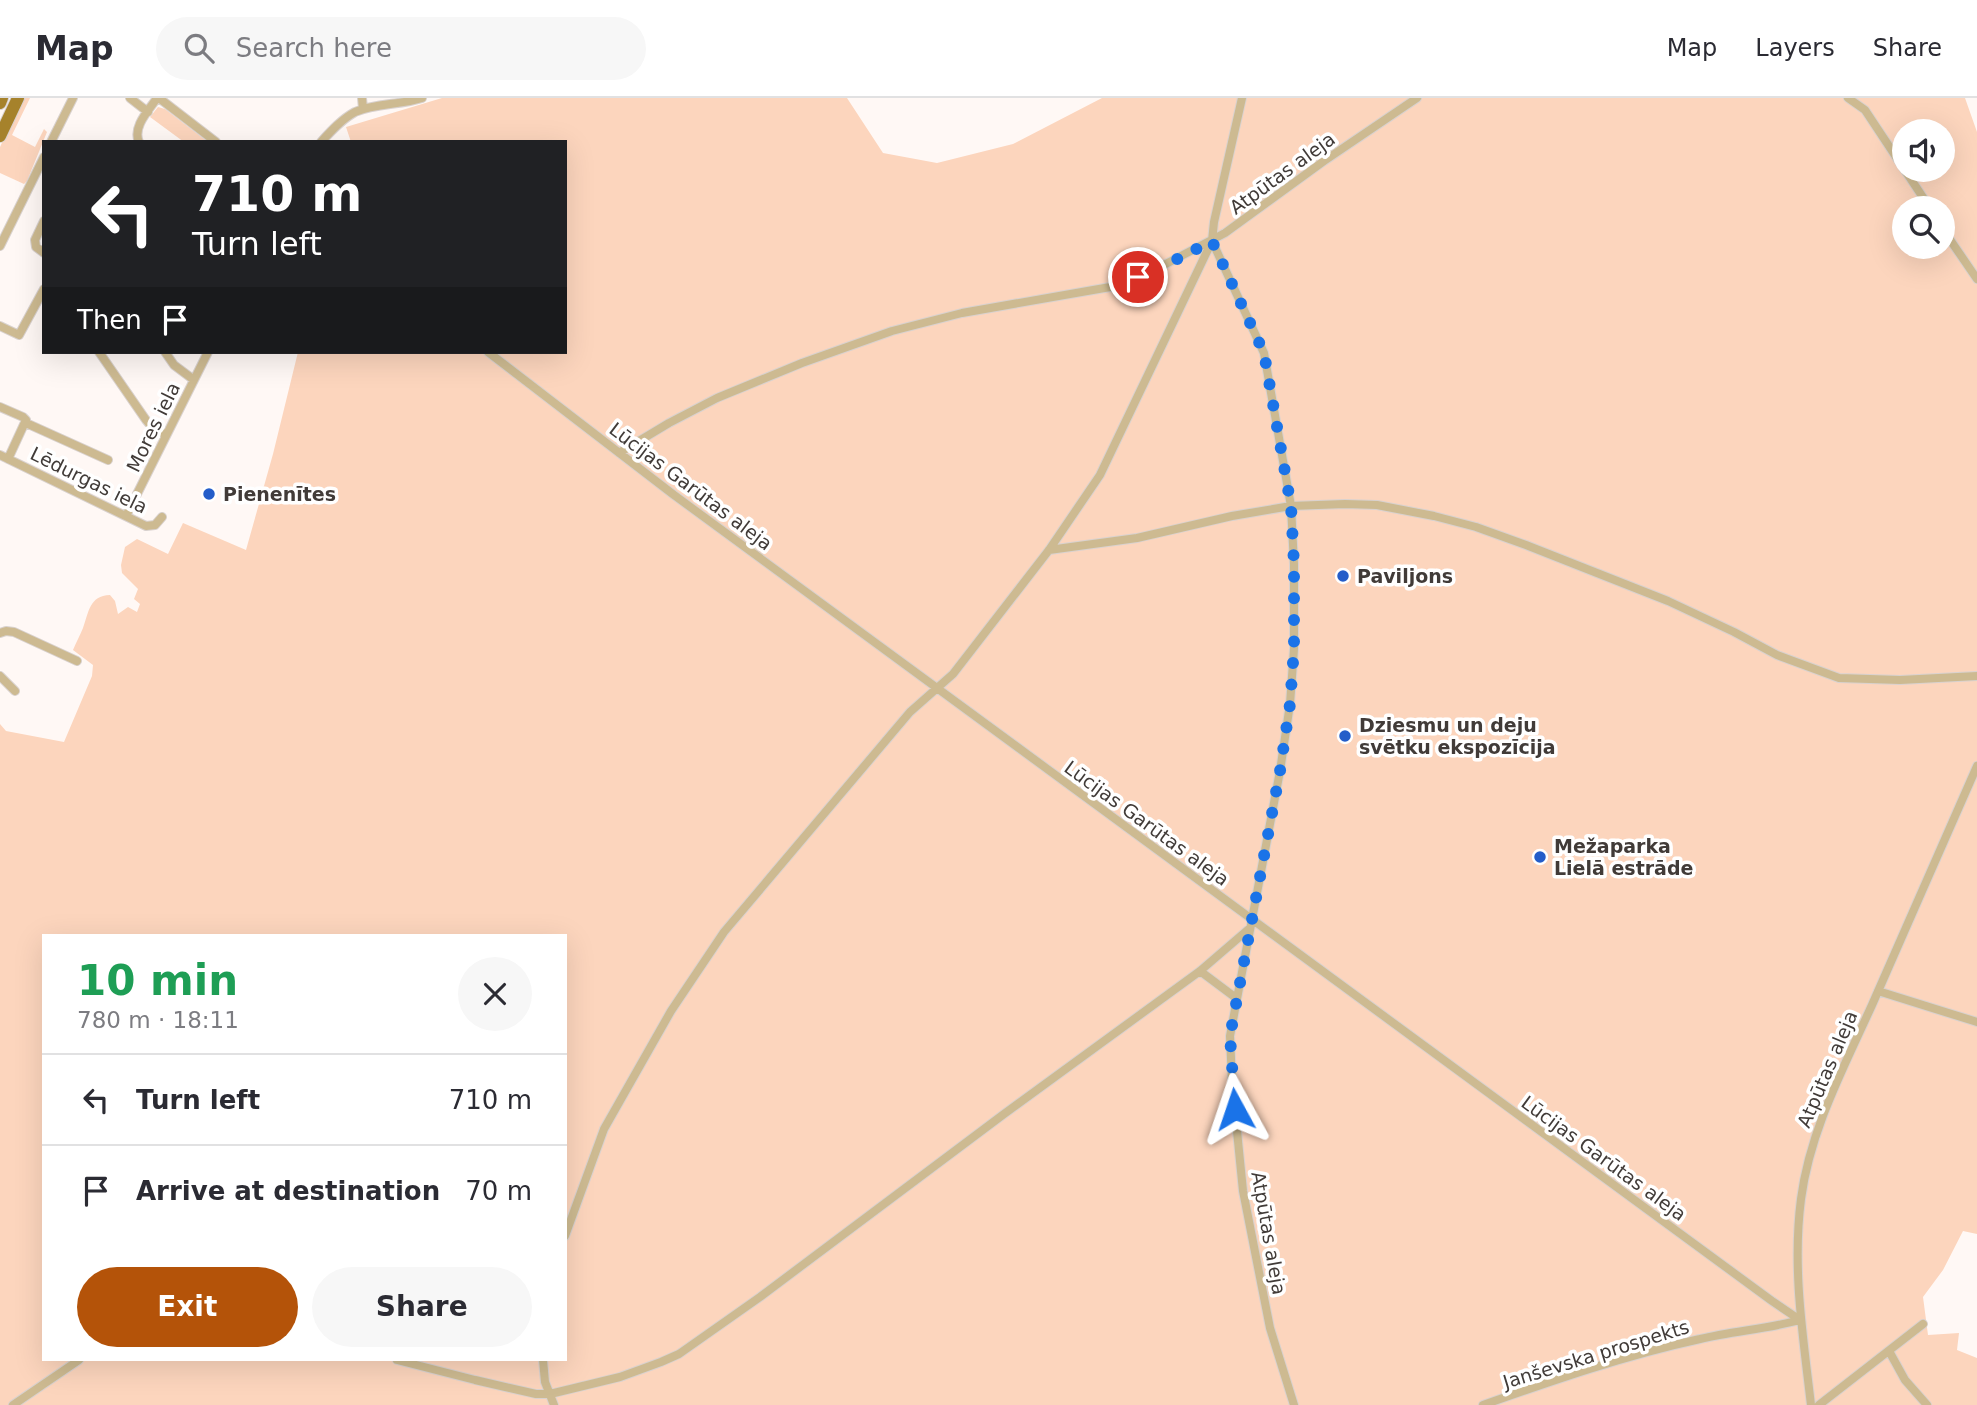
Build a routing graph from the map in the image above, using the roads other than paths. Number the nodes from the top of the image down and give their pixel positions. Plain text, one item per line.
1 (2, 98) edge
2 (18, 98) edge
3 (73, 98) edge
4 (130, 98) edge
5 (158, 98) edge
6 (362, 98) edge
7 (1242, 98) edge
8 (1417, 98) edge
9 (1848, 98) edge
10 (1861, 98) edge
11 (419, 99) edge
12 (0, 103) edge
13 (363, 109) junction
14 (1865, 110) junction
15 (148, 112) junction
16 (0, 136) edge
17 (52, 140) edge
18 (138, 140) edge
19 (213, 140) edge
20 (323, 140) edge
21 (42, 163) edge
22 (1922, 196) edge
23 (42, 225) edge
24 (1212, 241) junction
25 (0, 246) edge
26 (1955, 247) edge
27 (42, 251) edge
28 (1977, 279) edge
29 (42, 293) edge
30 (0, 326) edge
31 (100, 354) edge
32 (166, 354) edge
33 (207, 354) edge
34 (491, 354) edge
35 (194, 380) junction
36 (0, 407) edge
37 (26, 423) junction
38 (166, 435) junction
39 (619, 453) junction
40 (4, 457) edge
41 (108, 460) dead end
42 (1291, 506) junction
43 (127, 516) junction
44 (162, 517) dead end
45 (1049, 550) junction
46 (0, 633) edge
47 (77, 661) dead end
48 (0, 676) edge
49 (1977, 676) edge
50 (938, 687) junction
51 (15, 691) dead end
52 (1977, 766) edge
53 (1251, 924) junction
54 (1200, 971) junction
55 (1878, 991) junction
56 (1236, 998) junction
57 (1977, 1022) edge
58 (567, 1231) edge
59 (1800, 1320) junction
60 (1923, 1324) dead end
61 (1889, 1351) junction
62 (78, 1361) edge
63 (401, 1361) edge
64 (543, 1361) edge
65 (550, 1394) junction
66 (13, 1405) edge
67 (554, 1405) edge
68 (1294, 1405) edge
69 (1483, 1405) edge
70 (1811, 1405) edge
71 (1819, 1405) edge
72 (1927, 1405) edge

1 - 12 main road
2 - 16 main road
3 - 17 street
4 - 15 street
5 - 15 street
5 - 19 street
6 - 13 street
7 - 24 street
8 - 24 street, Atpūtas aleja
9 - 14 street
10 - 14 street
11 - 13 street
13 - 20 street
14 - 22 street
15 - 18 street
21 - 25 street
23 - 27 street
24 - 39 street
24 - 42 street, Atpūtas aleja
24 - 45 street
26 - 28 street
29 - 30 street
31 - 38 street
32 - 35 street
33 - 35 street, Mores iela
34 - 39 street, Lūcijas Garūtas aleja
35 - 38 street, Mores iela
36 - 37 street
37 - 40 street
37 - 41 street
38 - 43 street, Mores iela
39 - 50 street, Lūcijas Garūtas aleja
40 - 43 street, Lēdurgas iela
42 - 45 street
42 - 49 street
42 - 53 street, Atpūtas aleja
43 - 44 street, Lēdurgas iela
45 - 50 street
46 - 47 street
48 - 51 street
50 - 53 street, Lūcijas Garūtas aleja
50 - 58 street
52 - 55 street, Atpūtas aleja
53 - 54 street
53 - 56 street, Atpūtas aleja
53 - 59 street, Lūcijas Garūtas aleja
54 - 56 street
54 - 65 street
55 - 57 street
55 - 59 street, Atpūtas aleja
56 - 68 street, Atpūtas aleja
59 - 69 street, Janševska prospekts
59 - 70 street, Atpūtas aleja
60 - 61 street
61 - 71 street
61 - 72 street
62 - 66 street
63 - 65 street
64 - 65 street
65 - 67 street

